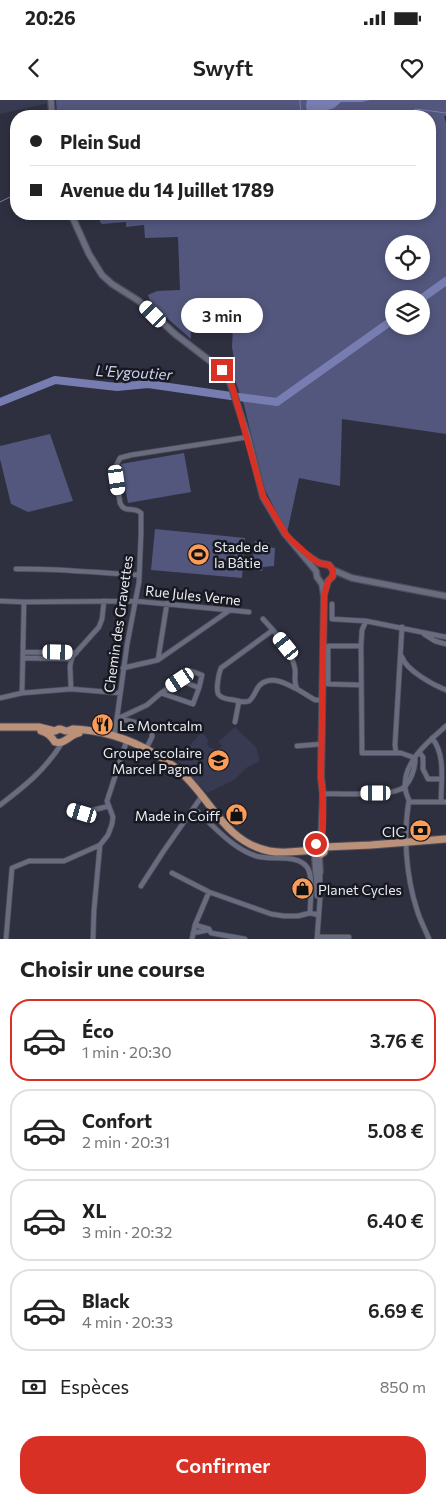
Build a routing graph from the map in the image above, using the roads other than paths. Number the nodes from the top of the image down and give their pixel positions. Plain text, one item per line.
1 (73, 220) edge
2 (248, 437) junction
3 (287, 536) junction
4 (323, 564) junction
5 (16, 568) dead end
6 (333, 570) junction
7 (316, 571) junction
8 (139, 575) junction
9 (352, 578) junction
10 (320, 580) junction
11 (330, 580) junction
12 (324, 596) junction
13 (446, 596) edge
14 (135, 600) junction
15 (0, 601) edge
16 (104, 601) junction
17 (24, 602) junction
18 (167, 603) junction
19 (332, 604) dead end
20 (230, 610) junction
21 (249, 612) dead end
22 (263, 619) dead end
23 (366, 621) junction
24 (402, 627) junction
25 (274, 630) junction
26 (423, 633) junction
27 (446, 637) edge
28 (446, 644) edge
29 (361, 646) junction
30 (23, 652) junction
31 (76, 653) junction
32 (401, 653) junction
33 (23, 658) junction
34 (72, 659) junction
35 (158, 660) junction
36 (123, 668) junction
37 (180, 680) junction
38 (361, 685) junction
39 (199, 688) junction
40 (71, 689) junction
41 (297, 689) junction
42 (446, 690) edge
43 (22, 693) junction
44 (120, 693) junction
45 (161, 693) junction
46 (0, 698) edge
47 (322, 700) junction
48 (239, 701) junction
49 (117, 719) junction
50 (235, 722) dead end
51 (445, 727) edge
52 (0, 729) edge
53 (90, 734) junction
54 (114, 735) junction
55 (58, 738) junction
56 (432, 738) junction
57 (126, 743) junction
58 (322, 744) junction
59 (297, 746) dead end
60 (146, 750) junction
61 (419, 752) junction
62 (396, 753) junction
63 (415, 758) junction
64 (165, 761) junction
65 (443, 780) edge
66 (404, 787) junction
67 (323, 794) junction
68 (202, 796) junction
69 (409, 800) junction
70 (443, 802) edge
71 (0, 805) edge
72 (109, 806) junction
73 (72, 810) dead end
74 (198, 812) dead end
75 (446, 839) edge
76 (406, 842) junction
77 (100, 845) junction
78 (323, 845) junction
79 (317, 852) junction
80 (318, 872) joint
81 (172, 873) dead end
82 (141, 886) dead end
83 (208, 892) junction
84 (310, 913) junction
85 (319, 915) junction
86 (195, 925) junction
87 (209, 929) junction
88 (193, 933) junction
89 (349, 937) dead end
90 (318, 938) edge
91 (6, 939) edge
92 (93, 939) edge
93 (192, 939) edge
94 (245, 939) edge
95 (429, 939) edge

1 - 2 street
2 - 3 street
2 - 8 street, Chemin des Gravettes
3 - 4 street
3 - 7 street
4 - 6 street
4 - 7 street
5 - 8 street
6 - 9 street
6 - 11 street
7 - 10 street
8 - 14 street, Chemin des Gravettes
9 - 11 street
9 - 13 street
10 - 11 street
10 - 12 street
11 - 12 street
12 - 47 street
14 - 16 street, Rue Jules Verne
14 - 18 street, Rue Jules Verne
14 - 36 street, Chemin des Gravettes
15 - 17 street, Rue Jules Verne
16 - 17 street, Rue Jules Verne
16 - 31 street
17 - 30 street
18 - 20 street, Rue Jules Verne
18 - 35 street
19 - 23 street
20 - 21 street, Rue Jules Verne
20 - 35 street
22 - 25 street
23 - 24 street
23 - 29 street
24 - 26 street
24 - 32 street
25 - 41 street
25 - 48 street
26 - 27 street
26 - 28 street
29 - 38 street
29 - 38 street
30 - 31 street
30 - 33 street
31 - 34 street
32 - 42 street
32 - 62 street
33 - 34 street
33 - 43 street
34 - 40 street
35 - 36 street
36 - 44 street, Chemin des Gravettes
37 - 39 street
37 - 39 street
37 - 45 street
38 - 62 street
39 - 45 street
40 - 43 street
40 - 44 street
41 - 47 street
41 - 48 street
43 - 46 street
44 - 49 street, Chemin des Gravettes
45 - 49 street
47 - 58 street
48 - 50 street
49 - 54 street, Chemin des Gravettes
49 - 60 street
51 - 56 street
52 - 55 main road
53 - 54 street
53 - 55 main road
53 - 57 main road
54 - 55 main road
54 - 60 main road
55 - 71 street
56 - 61 street
56 - 65 street
57 - 64 main road
57 - 72 street
58 - 59 street
58 - 67 street
60 - 64 main road
61 - 63 street
61 - 65 street
62 - 63 street
63 - 66 street
64 - 68 main road
65 - 70 street
66 - 67 street
66 - 69 street
67 - 78 street
68 - 79 main road
68 - 82 street
69 - 70 street
69 - 76 street
72 - 73 street
72 - 77 street
74 - 84 street
75 - 76 main road
76 - 78 main road
76 - 95 street
77 - 91 street
77 - 92 street
78 - 79 main road
79 - 80 street
80 - 85 street
81 - 83 street
83 - 84 street
83 - 86 street
84 - 85 street
85 - 90 street
86 - 87 street
86 - 88 street
87 - 88 street
87 - 94 street
88 - 93 street
89 - 90 street

